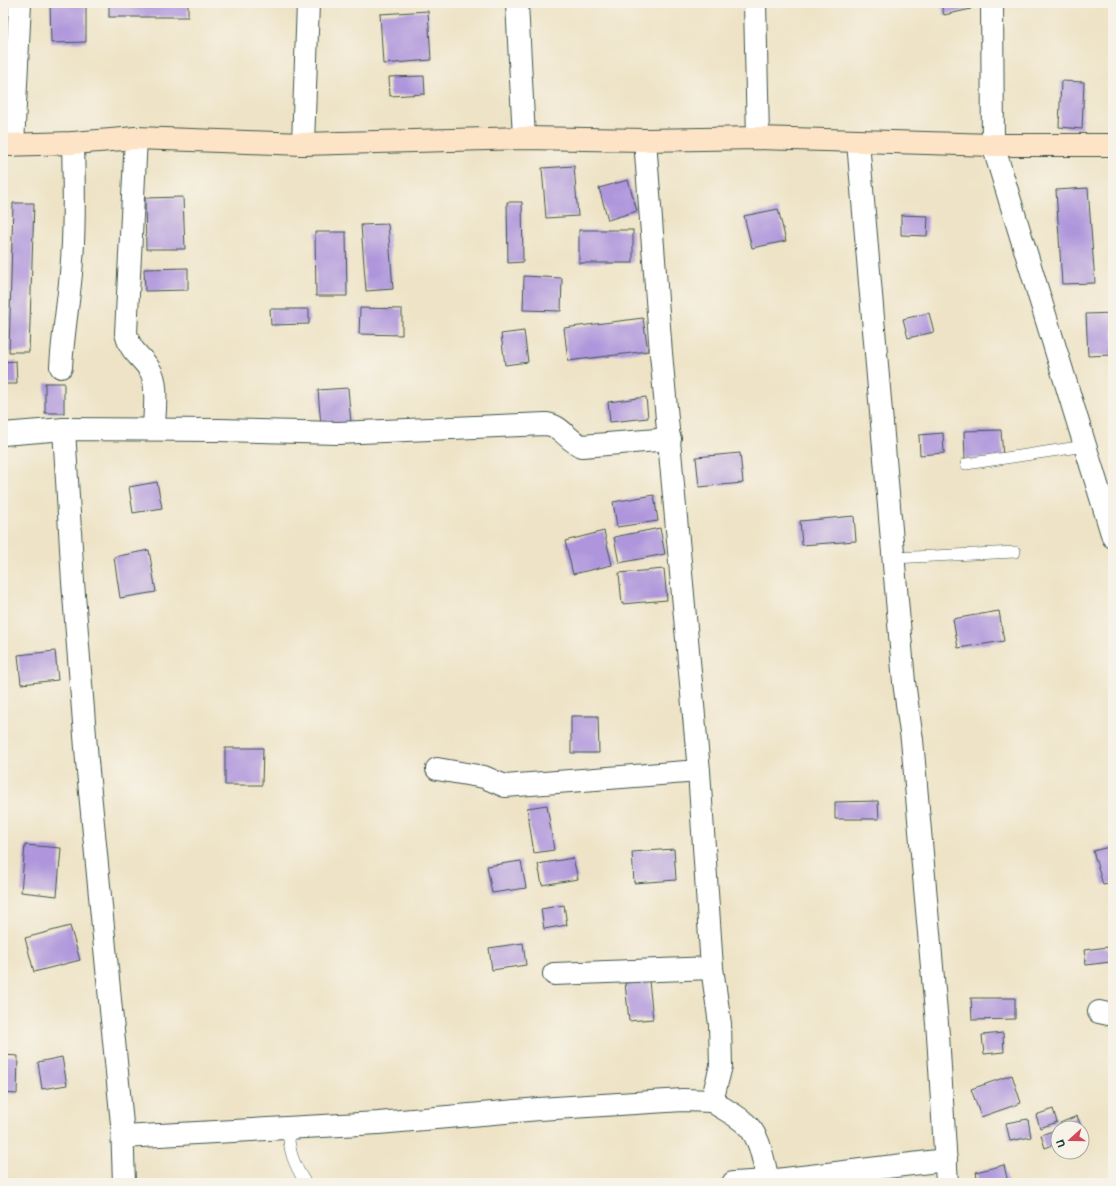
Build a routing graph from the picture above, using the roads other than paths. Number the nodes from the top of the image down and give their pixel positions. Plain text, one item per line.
1 (20, 3) edge
2 (308, 3) edge
3 (517, 3) edge
4 (756, 3) edge
5 (992, 3) edge
6 (136, 138) junction
7 (524, 138) junction
8 (758, 138) junction
9 (644, 140) junction
10 (858, 142) junction
11 (73, 143) junction
12 (303, 144) junction
13 (8, 145) edge
14 (993, 145) junction
15 (1113, 145) edge
16 (61, 366) dead end
17 (64, 429) junction
18 (154, 429) junction
19 (3, 434) edge
20 (670, 439) junction
21 (1085, 446) junction
22 (966, 464) dead end
23 (1113, 537) edge
24 (1015, 552) dead end
25 (893, 558) junction
26 (437, 769) dead end
27 (699, 771) junction
28 (712, 968) junction
29 (554, 974) dead end
30 (712, 1101) junction
31 (288, 1128) junction
32 (123, 1137) junction
33 (946, 1160) junction
34 (304, 1182) dead end
35 (768, 1182) edge
36 (124, 1183) edge
37 (733, 1183) edge
38 (947, 1183) edge

1 - 13 street
2 - 12 street
3 - 7 street
4 - 8 street
5 - 14 street
6 - 11 main road
6 - 12 main road
6 - 18 street
7 - 9 main road
7 - 12 main road
8 - 9 main road
8 - 10 main road
9 - 20 street
10 - 14 main road
10 - 25 street
11 - 13 main road
11 - 16 street
14 - 15 main road
14 - 21 street
17 - 18 street
17 - 19 street
17 - 32 street
18 - 20 street
20 - 27 street
21 - 22 lane
21 - 23 street
24 - 25 lane
25 - 33 street
26 - 27 street
27 - 28 street
28 - 29 street
28 - 30 street
30 - 31 street
30 - 35 street
31 - 32 street
31 - 34 lane
32 - 36 street
33 - 35 street
33 - 38 street
35 - 37 street

